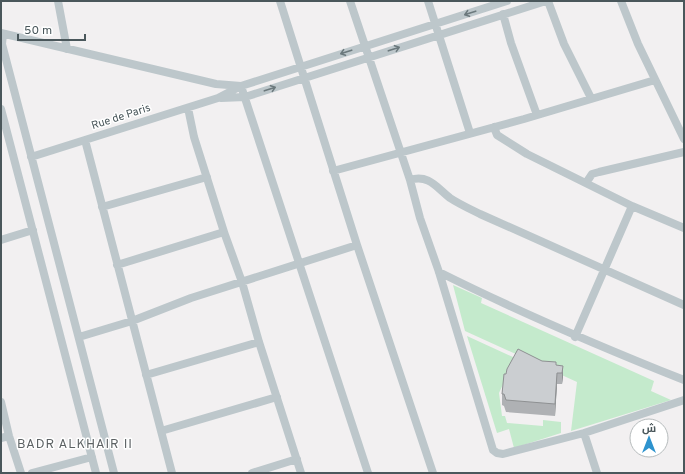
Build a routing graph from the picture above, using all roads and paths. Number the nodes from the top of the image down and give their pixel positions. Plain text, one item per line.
1 (58, 1) edge
2 (280, 1) edge
3 (350, 1) edge
4 (428, 1) edge
5 (547, 1) edge
6 (621, 1) edge
7 (502, 2) edge
8 (503, 14) junction
9 (435, 24) junction
10 (2, 33) edge
11 (439, 35) junction
12 (365, 46) junction
13 (67, 49) junction
14 (368, 57) junction
15 (301, 67) junction
16 (304, 78) junction
17 (655, 80) junction
18 (241, 86) junction
19 (245, 97) junction
20 (218, 98) junction
21 (591, 98) junction
22 (188, 108) junction
23 (1, 109) edge
24 (537, 115) junction
25 (494, 127) junction
26 (470, 133) junction
27 (684, 139) edge
28 (85, 140) junction
29 (400, 152) junction
30 (684, 152) edge
31 (32, 157) junction
32 (334, 171) junction
33 (207, 177) junction
34 (410, 180) junction
35 (586, 182) junction
36 (632, 206) junction
37 (102, 207) junction
38 (684, 228) edge
39 (33, 230) junction
40 (224, 232) junction
41 (1, 240) edge
42 (357, 245) junction
43 (299, 264) junction
44 (117, 265) junction
45 (604, 269) junction
46 (439, 272) junction
47 (242, 282) junction
48 (684, 305) edge
49 (132, 321) junction
50 (79, 337) junction
51 (575, 337) junction
52 (259, 342) junction
53 (146, 375) junction
54 (684, 380) edge
55 (277, 397) junction
56 (684, 400) edge
57 (1, 402) edge
58 (161, 431) junction
59 (584, 433) junction
60 (5, 437) edge
61 (92, 457) junction
62 (297, 459) junction
63 (21, 473) edge
64 (32, 473) edge
65 (96, 473) edge
66 (114, 473) edge
67 (172, 473) edge
68 (252, 473) edge
69 (301, 473) edge
70 (368, 473) edge
71 (433, 473) edge
72 (597, 473) edge

1 - 13 street
2 - 15 street
3 - 12 street
4 - 9 street
5 - 8 street
5 - 21 street
6 - 17 street
7 -> 9 street
8 - 11 street
8 - 24 street
9 - 11 street
9 - 12 street
10 - 13 street
10 - 31 street
14 -> 11 street
11 - 26 street
12 - 14 street
12 -> 15 street
13 - 18 street
14 - 16 street
14 - 29 street
15 - 16 street
15 - 18 street
19 -> 16 street
16 - 32 street
17 - 21 street
17 - 27 street
18 - 19 street
18 - 20 street
19 - 20 street
19 - 43 street
20 - 22 street, Rue de Paris
21 - 24 street
22 - 28 street, Rue de Paris
22 - 33 street
23 - 39 street
24 - 25 street
25 - 26 street
25 - 35 street
26 - 29 street
28 - 31 street, Rue de Paris
28 - 37 street
29 - 32 street
29 - 34 street
30 - 35 street
31 - 50 street
32 - 42 street
33 - 37 street
33 - 40 street
34 - 45 street
34 - 46 street
35 - 36 street
36 - 38 street
36 - 45 street
37 - 44 street
39 - 41 street
39 - 61 street
40 - 44 street
40 - 47 street
42 - 43 street
42 - 71 street
43 - 47 street
43 - 70 street
44 - 49 street
45 - 48 street
45 - 51 street
46 - 51 street
46 - 59 street
47 - 49 street
47 - 52 street
49 - 50 street
49 - 53 street
50 - 66 street
51 - 54 street
52 - 53 street
52 - 55 street
53 - 58 street
55 - 58 street
55 - 62 street
56 - 59 street
57 - 60 street
58 - 67 street
59 - 72 street
60 - 63 street
61 - 64 street
61 - 65 street
62 - 68 street
62 - 69 street

